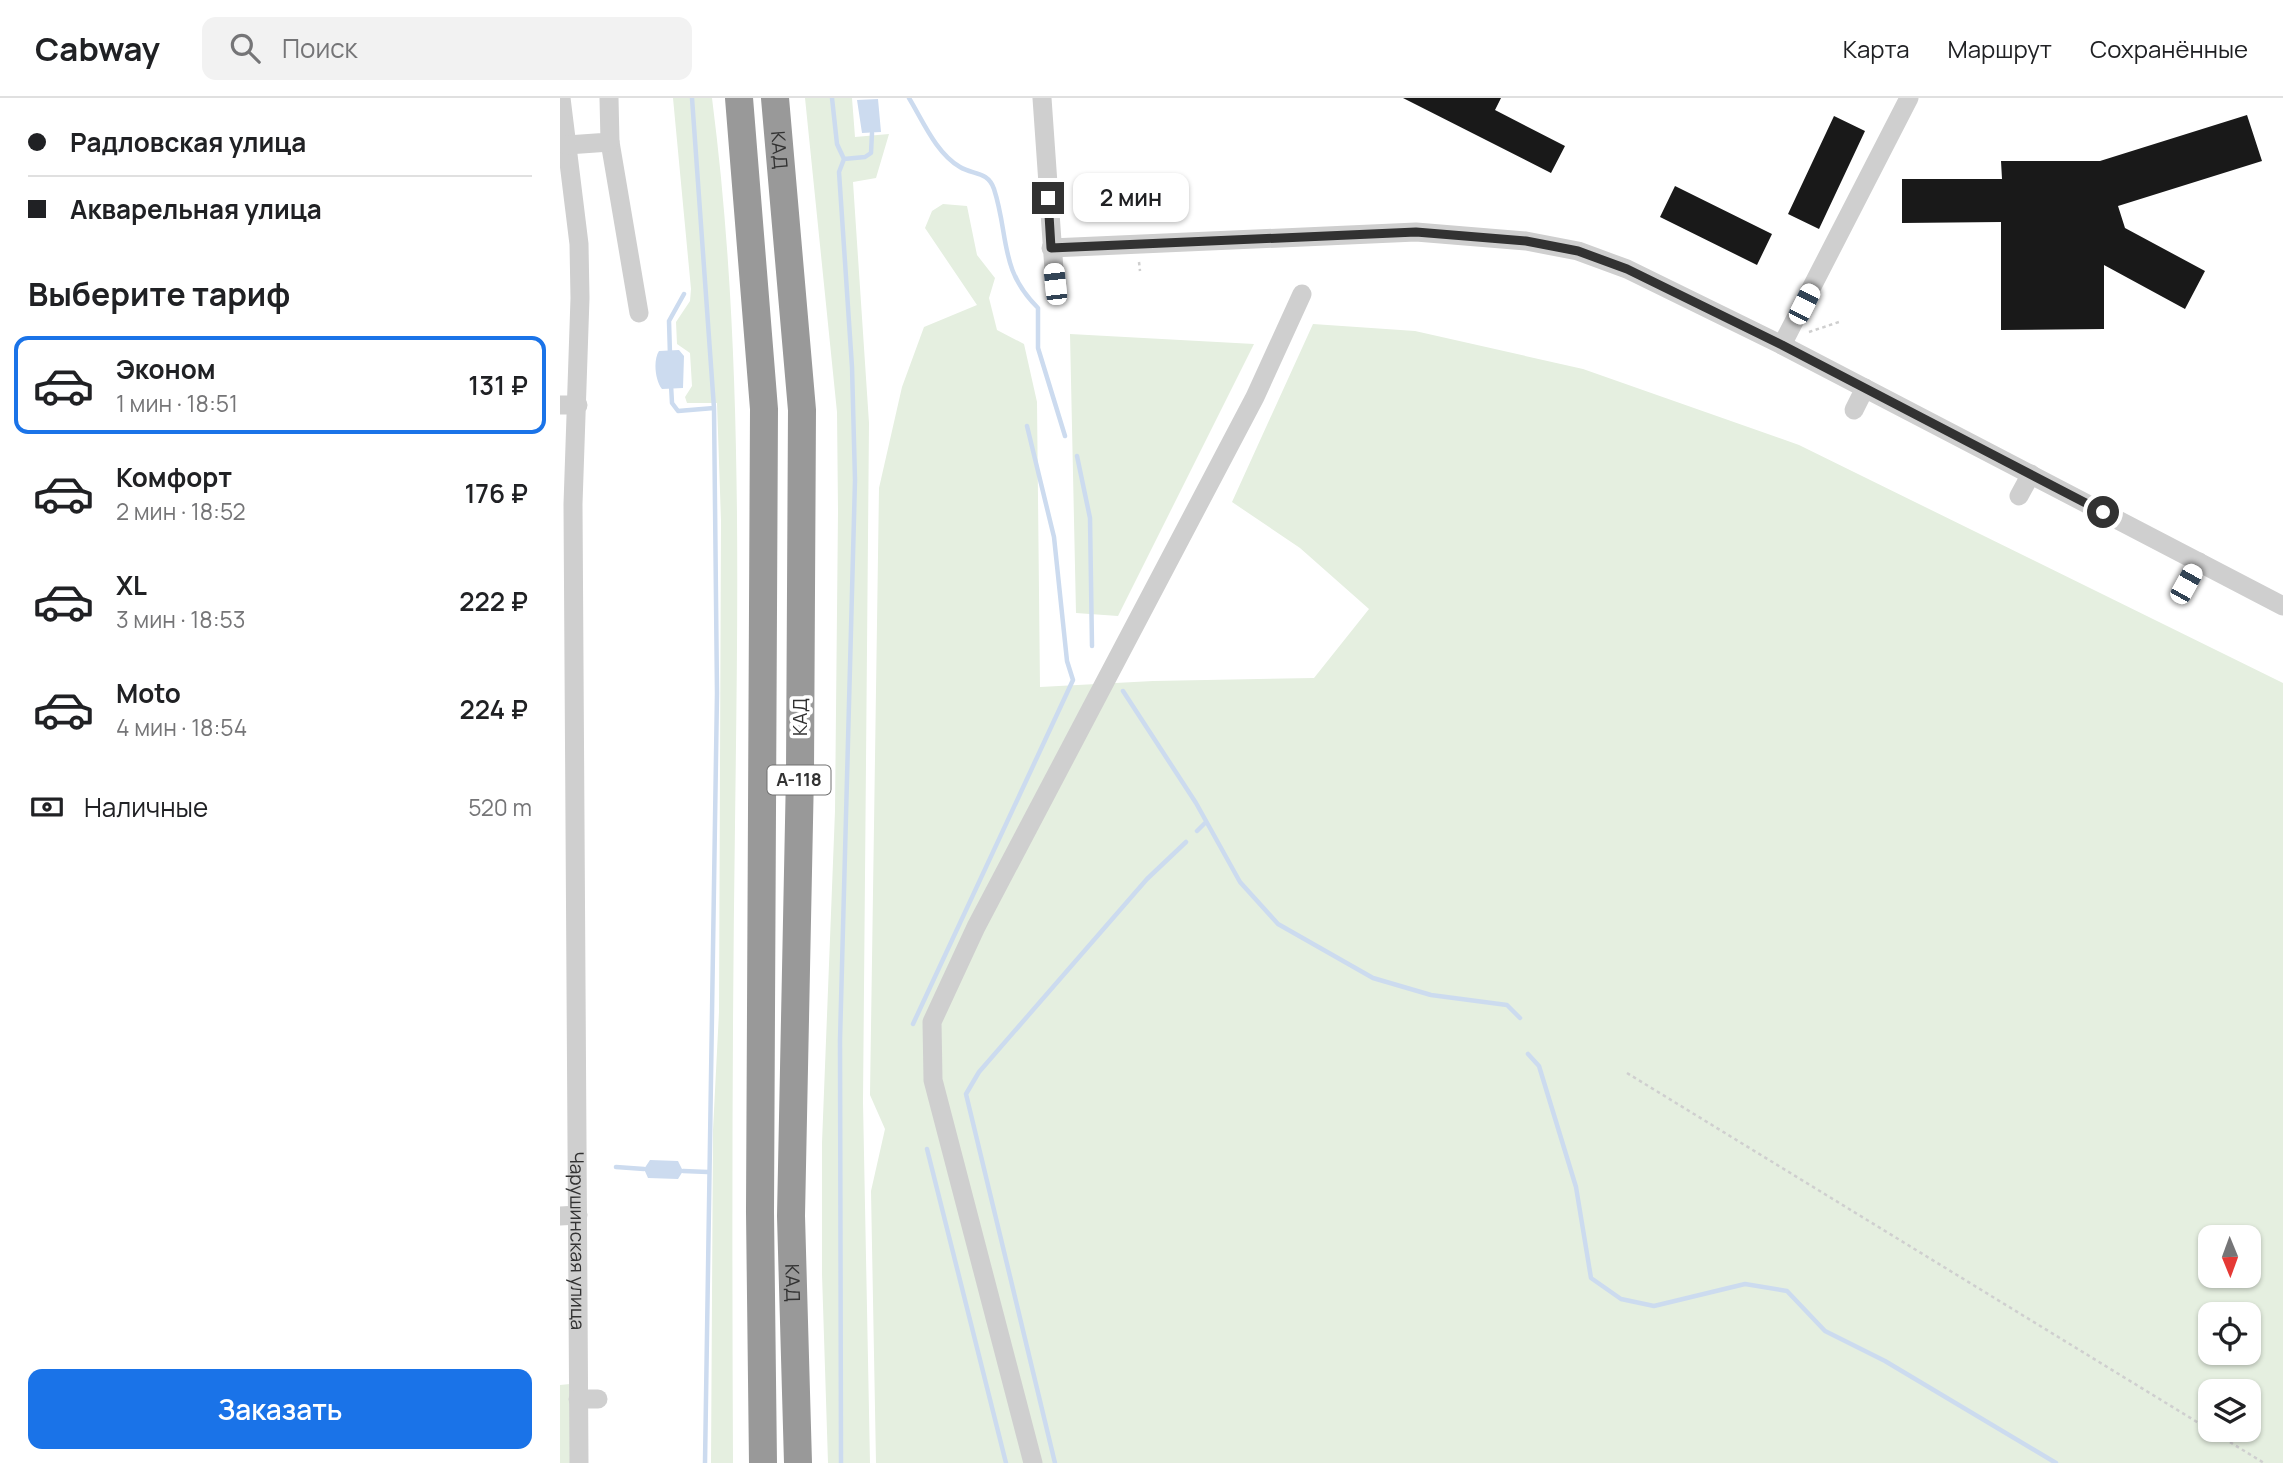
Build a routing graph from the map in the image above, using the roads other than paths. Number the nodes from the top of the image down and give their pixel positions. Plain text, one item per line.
1 (561, 98) edge
2 (609, 98) edge
3 (739, 98) edge
4 (775, 98) edge
5 (1042, 98) edge
6 (1909, 98) edge
7 (610, 142) junction
8 (567, 145) junction
9 (1051, 248) junction
10 (1055, 284) dead end
11 (1302, 294) dead end
12 (639, 313) dead end
13 (1782, 345) junction
14 (1865, 388) junction
15 (569, 405) edge
16 (1854, 410) dead end
17 (2031, 474) junction
18 (2019, 496) dead end
19 (2199, 562) junction
20 (2186, 584) dead end
21 (2283, 606) edge
22 (566, 752) edge
23 (568, 1047) edge
24 (569, 1216) edge
25 (579, 1463) edge
26 (764, 1463) edge
27 (798, 1463) edge
28 (1033, 1463) edge

1 - 8 street, Чарушинская улица
2 - 7 street
3 - 26 highway, КАД / А-118
4 - 27 highway, КАД / А-118
5 - 9 street
6 - 13 street
7 - 8 street
7 - 12 street
8 - 15 street, Чарушинская улица
9 - 10 street
9 - 13 street
11 - 28 street
13 - 14 street
14 - 16 street
14 - 17 street
15 - 22 street, Чарушинская улица
17 - 18 street
17 - 19 street
19 - 20 street
19 - 21 street
22 - 23 street, Чарушинская улица
23 - 24 street, Чарушинская улица
24 - 25 street, Чарушинская улица

